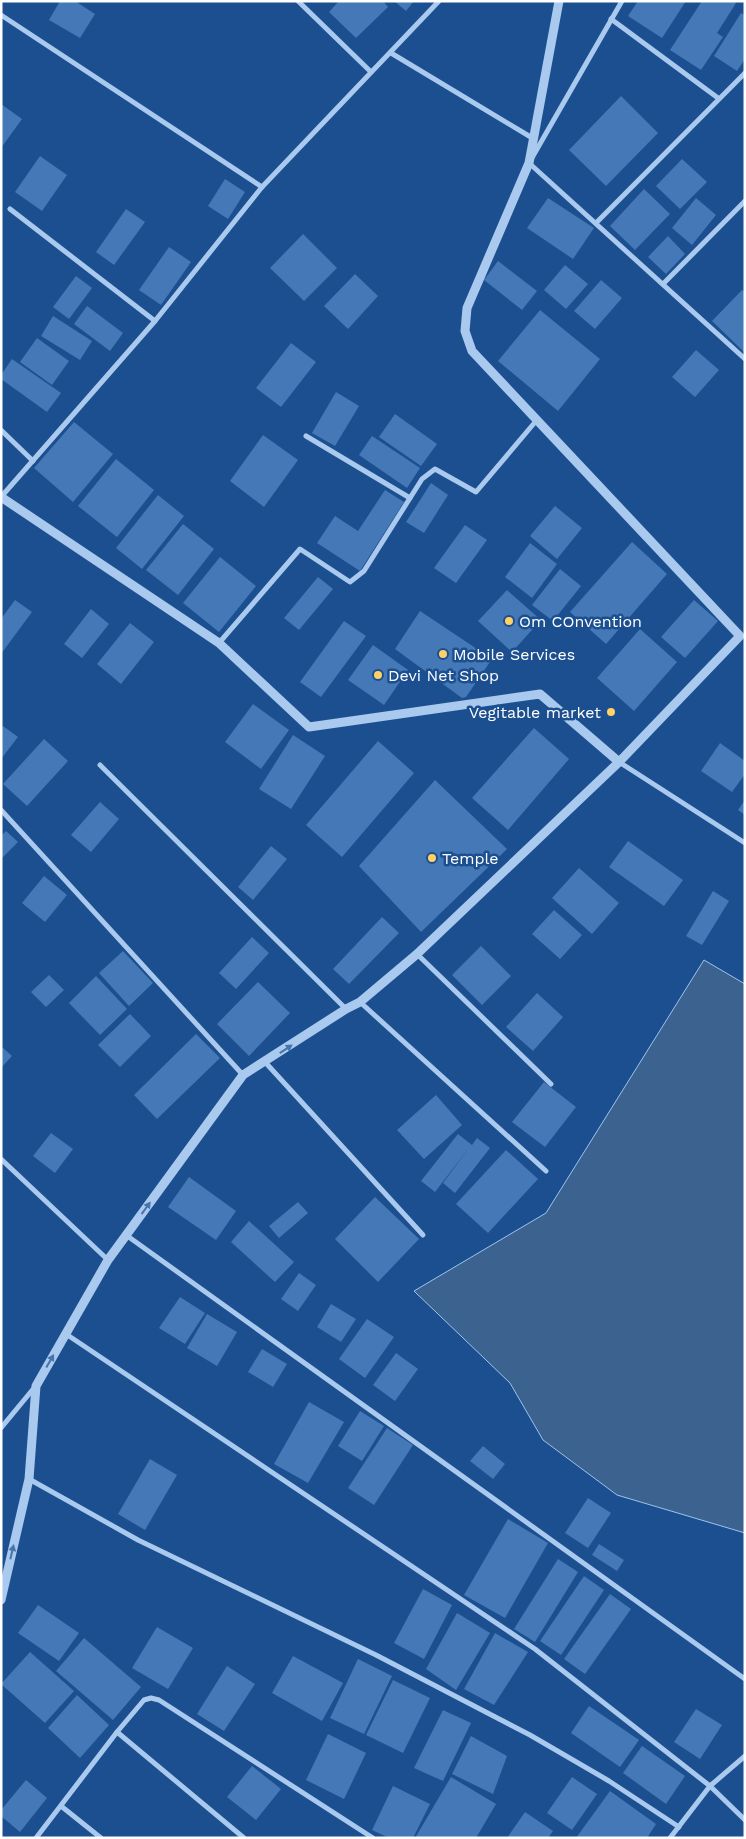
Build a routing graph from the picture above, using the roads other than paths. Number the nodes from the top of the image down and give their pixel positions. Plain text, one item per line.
1 (298, 1) edge
2 (440, 1) edge
3 (559, 1) edge
4 (622, 1) edge
5 (1, 15) edge
6 (611, 19) junction
7 (391, 52) junction
8 (371, 72) junction
9 (745, 73) edge
10 (718, 98) junction
11 (535, 139) junction
12 (529, 163) junction
13 (262, 187) junction
14 (745, 202) edge
15 (10, 209) dead end
16 (596, 223) junction
17 (663, 284) junction
18 (155, 321) junction
19 (745, 358) edge
20 (536, 421) junction
21 (1, 430) edge
22 (306, 436) dead end
23 (33, 461) junction
24 (1, 497) edge
25 (410, 498) junction
26 (742, 636) edge
27 (219, 644) junction
28 (619, 762) junction
29 (100, 765) dead end
30 (1, 810) edge
31 (745, 843) edge
32 (417, 954) junction
33 (360, 1002) junction
34 (346, 1009) junction
35 (265, 1062) junction
36 (243, 1075) junction
37 (551, 1084) dead end
38 (1, 1159) edge
39 (546, 1171) dead end
40 (126, 1235) junction
41 (423, 1235) dead end
42 (108, 1260) junction
43 (66, 1334) junction
44 (36, 1386) junction
45 (1, 1428) edge
46 (29, 1479) junction
47 (1, 1600) edge
48 (745, 1679) edge
49 (117, 1732) junction
50 (745, 1756) edge
51 (710, 1786) junction
52 (61, 1806) junction
53 (745, 1820) edge
54 (679, 1827) junction
55 (36, 1838) edge
56 (101, 1838) edge
57 (244, 1838) edge
58 (373, 1838) edge
59 (670, 1838) edge

1 - 8 street
2 - 7 street
3 - 11 street
4 - 6 street
5 - 13 street
6 - 10 street
6 - 12 street
7 - 8 street
7 - 11 street
8 - 13 street
9 - 10 street
10 - 16 street
11 - 12 street
12 - 16 street
12 - 20 street
13 - 18 street
14 - 17 street
15 - 18 street
16 - 17 street
17 - 19 street
18 - 23 street
20 - 25 street
20 - 26 street
21 - 23 street
22 - 25 street
23 - 24 street
24 - 27 street
25 - 27 street
26 - 28 street
27 - 28 street
28 - 31 street
28 - 32 street
29 - 34 street
30 - 36 street
32 - 33 street
32 - 37 street
33 - 34 street
33 - 39 street
35 -> 34 street
35 - 36 street
35 - 41 street
40 -> 36 street
38 - 42 street
40 - 42 street
40 - 48 street
42 - 43 street
44 -> 43 street
43 - 51 street
44 - 45 street
44 - 46 street
47 -> 46 street
46 - 54 street
49 - 52 street
49 - 57 street
49 - 58 street
50 - 51 street
51 - 53 street
51 - 54 street
52 - 55 street
52 - 56 street
54 - 59 street

